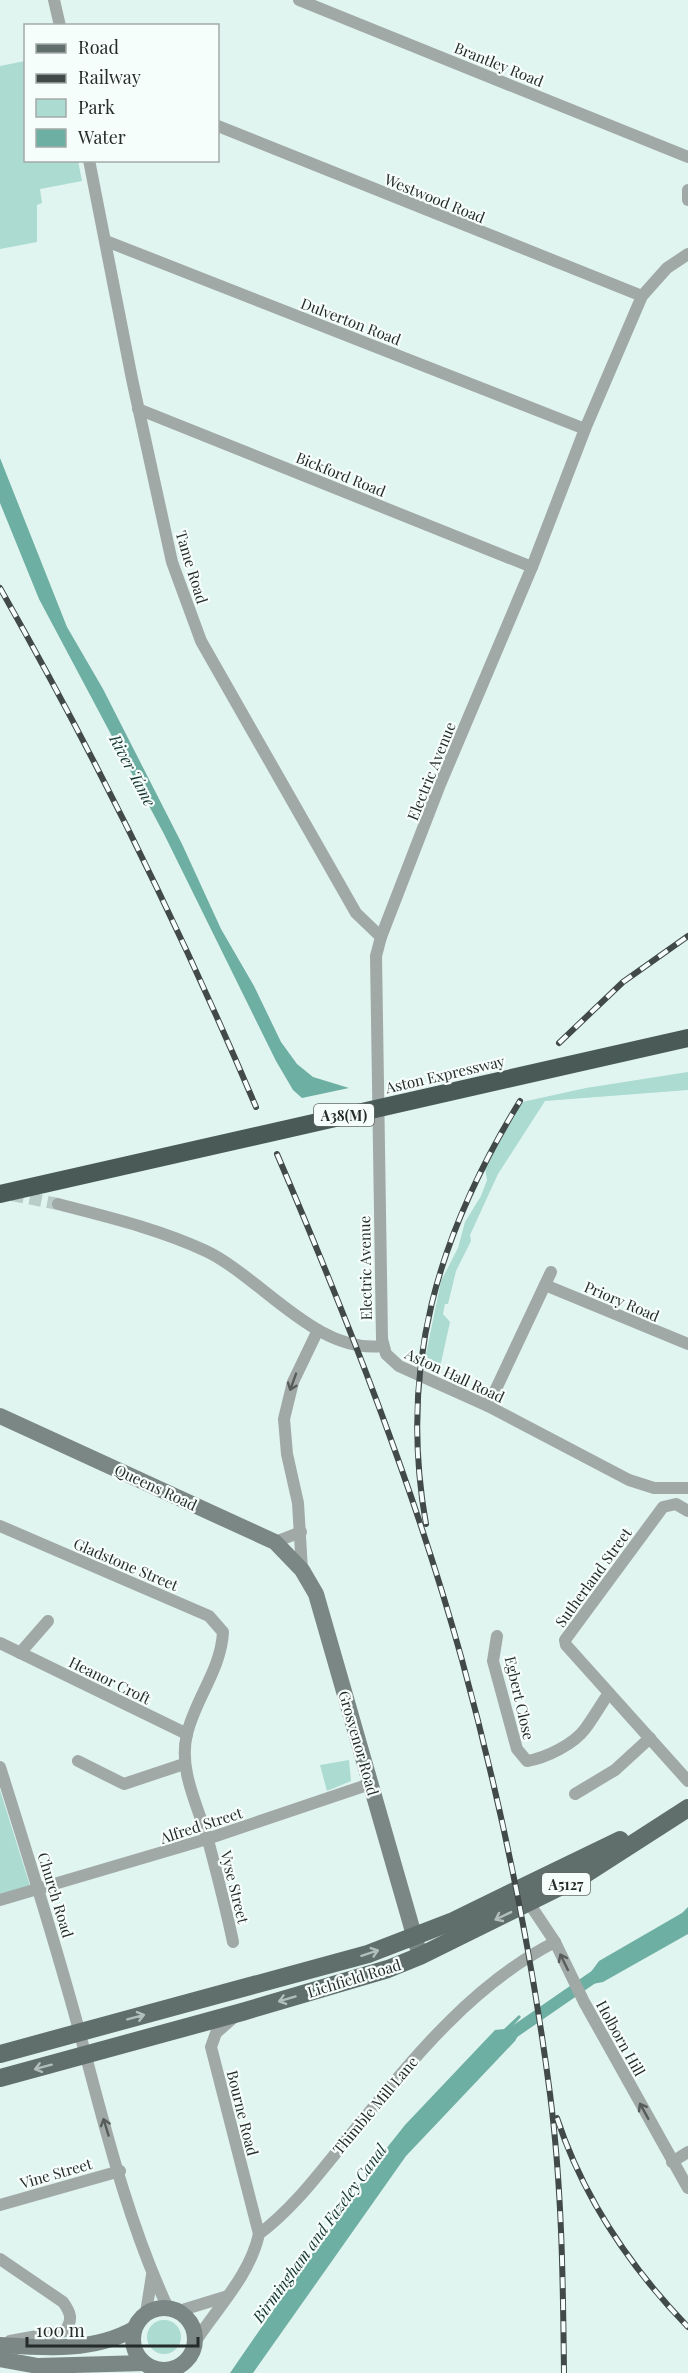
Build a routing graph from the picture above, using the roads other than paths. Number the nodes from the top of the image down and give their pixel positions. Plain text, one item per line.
1 (54, 0) edge
2 (299, 0) edge
3 (60, 24) edge
4 (219, 126) edge
5 (688, 157) edge
6 (88, 162) edge
7 (688, 190) edge
8 (688, 200) edge
9 (106, 241) junction
10 (688, 254) edge
11 (642, 296) junction
12 (138, 409) junction
13 (585, 429) junction
14 (532, 567) junction
15 (381, 937) junction
16 (688, 1038) edge
17 (0, 1194) edge
18 (58, 1204) tunnel mouth
19 (551, 1272) dead end
20 (545, 1285) junction
21 (318, 1330) junction
22 (688, 1344) edge
23 (382, 1346) junction
24 (488, 1406) junction
25 (0, 1416) edge
26 (688, 1488) edge
27 (688, 1511) edge
28 (0, 1526) edge
29 (301, 1532) junction
30 (276, 1542) junction
31 (302, 1570) junction
32 (48, 1621) dead end
33 (497, 1636) dead end
34 (0, 1642) edge
35 (20, 1653) junction
36 (609, 1693) junction
37 (187, 1734) junction
38 (650, 1738) junction
39 (78, 1761) dead end
40 (184, 1764) junction
41 (0, 1767) edge
42 (688, 1781) edge
43 (370, 1784) junction
44 (575, 1794) dead end
45 (684, 1810) edge
46 (207, 1839) junction
47 (39, 1890) junction
48 (0, 1900) edge
49 (529, 1903) junction
50 (413, 1937) junction
51 (233, 1942) dead end
52 (555, 1942) junction
53 (420, 1956) junction
54 (242, 2012) junction
55 (80, 2032) junction
56 (0, 2054) edge
57 (86, 2055) junction
58 (0, 2078) edge
59 (688, 2152) edge
60 (672, 2162) junction
61 (120, 2171) junction
62 (688, 2188) edge
63 (0, 2205) edge
64 (259, 2234) junction
65 (0, 2259) edge
66 (152, 2275) junction
67 (228, 2296) junction
68 (174, 2309) junction
69 (146, 2313) junction
70 (134, 2329) junction
71 (0, 2344) edge
72 (195, 2345) junction
73 (0, 2359) edge
74 (39, 2369) edge
75 (149, 2370) edge
76 (194, 2373) edge

1 - 3 street
2 - 5 street, Brantley Road
4 - 11 street, Westwood Road
6 - 9 street, Tame Road
7 - 8 street
9 - 12 street, Tame Road
9 - 13 street, Dulverton Road
10 - 11 street, Electric Avenue
11 - 13 street, Electric Avenue
12 - 14 street, Bickford Road
12 - 15 street, Tame Road
13 - 14 street, Electric Avenue
14 - 15 street, Electric Avenue
15 - 23 street, Electric Avenue
16 - 17 highway, Aston Expressway / A38(M), bridge
18 - 21 street
19 - 20 street
20 - 22 street, Priory Road
20 - 24 street
21 - 23 street
21 -> 29 street, Grosvenor Road
23 - 24 street, Aston Hall Road
24 - 26 street, Aston Hall Road
25 - 30 main road, Queens Road
27 - 36 street, Sutherland Street
28 - 37 street, Gladstone Street
29 - 30 street
29 - 31 street, Grosvenor Road
30 - 31 main road, Queens Road
31 - 43 main road, Grosvenor Road
32 - 35 street
33 - 36 street, Egbert Close
34 - 35 street, Heanor Croft
35 - 37 street, Heanor Croft
36 - 38 street, Sutherland Street
37 - 40 street
38 - 42 street, Sutherland Street
38 - 44 street
39 - 40 street
40 - 46 street, Vyse Street
41 - 47 street, Church Road
43 - 46 street, Alfred Street
43 - 50 main road, Grosvenor Road
45 - 49 main road, Lichfield Road / A5127
45 - 50 main road, Lichfield Road / A5127
46 - 47 street, Alfred Street
46 - 51 street, Vyse Street
47 - 48 street, Alfred Street
47 - 55 street, Church Road
49 - 52 street, Holborn Hill
49 -> 53 main road, Lichfield Road / A5127
50 - 53 main road, Grosvenor Road
55 -> 50 main road, Lichfield Road / A5127
60 -> 52 street, Holborn Hill
52 - 64 street, Thimble Mill Lane
53 -> 54 main road, Lichfield Road / A5127
54 - 57 main road, Lichfield Road / A5127
54 - 64 street, Bourne Road
55 - 56 main road, Lichfield Road / A5127
55 - 57 street, Church Road
57 -> 58 main road, Lichfield Road / A5127
61 -> 57 street
59 - 60 street
60 - 62 street, Holborn Hill
61 - 63 street, Vine Street
61 - 66 street
64 - 67 street
65 - 71 street
66 - 68 street
66 - 69 street
67 - 68 street
67 - 72 street
68 - 69 main road
68 - 72 main road
69 - 70 main road
70 - 71 main road
70 - 75 main road
72 - 75 main road
72 - 76 main road
73 - 74 main road
74 - 75 main road

